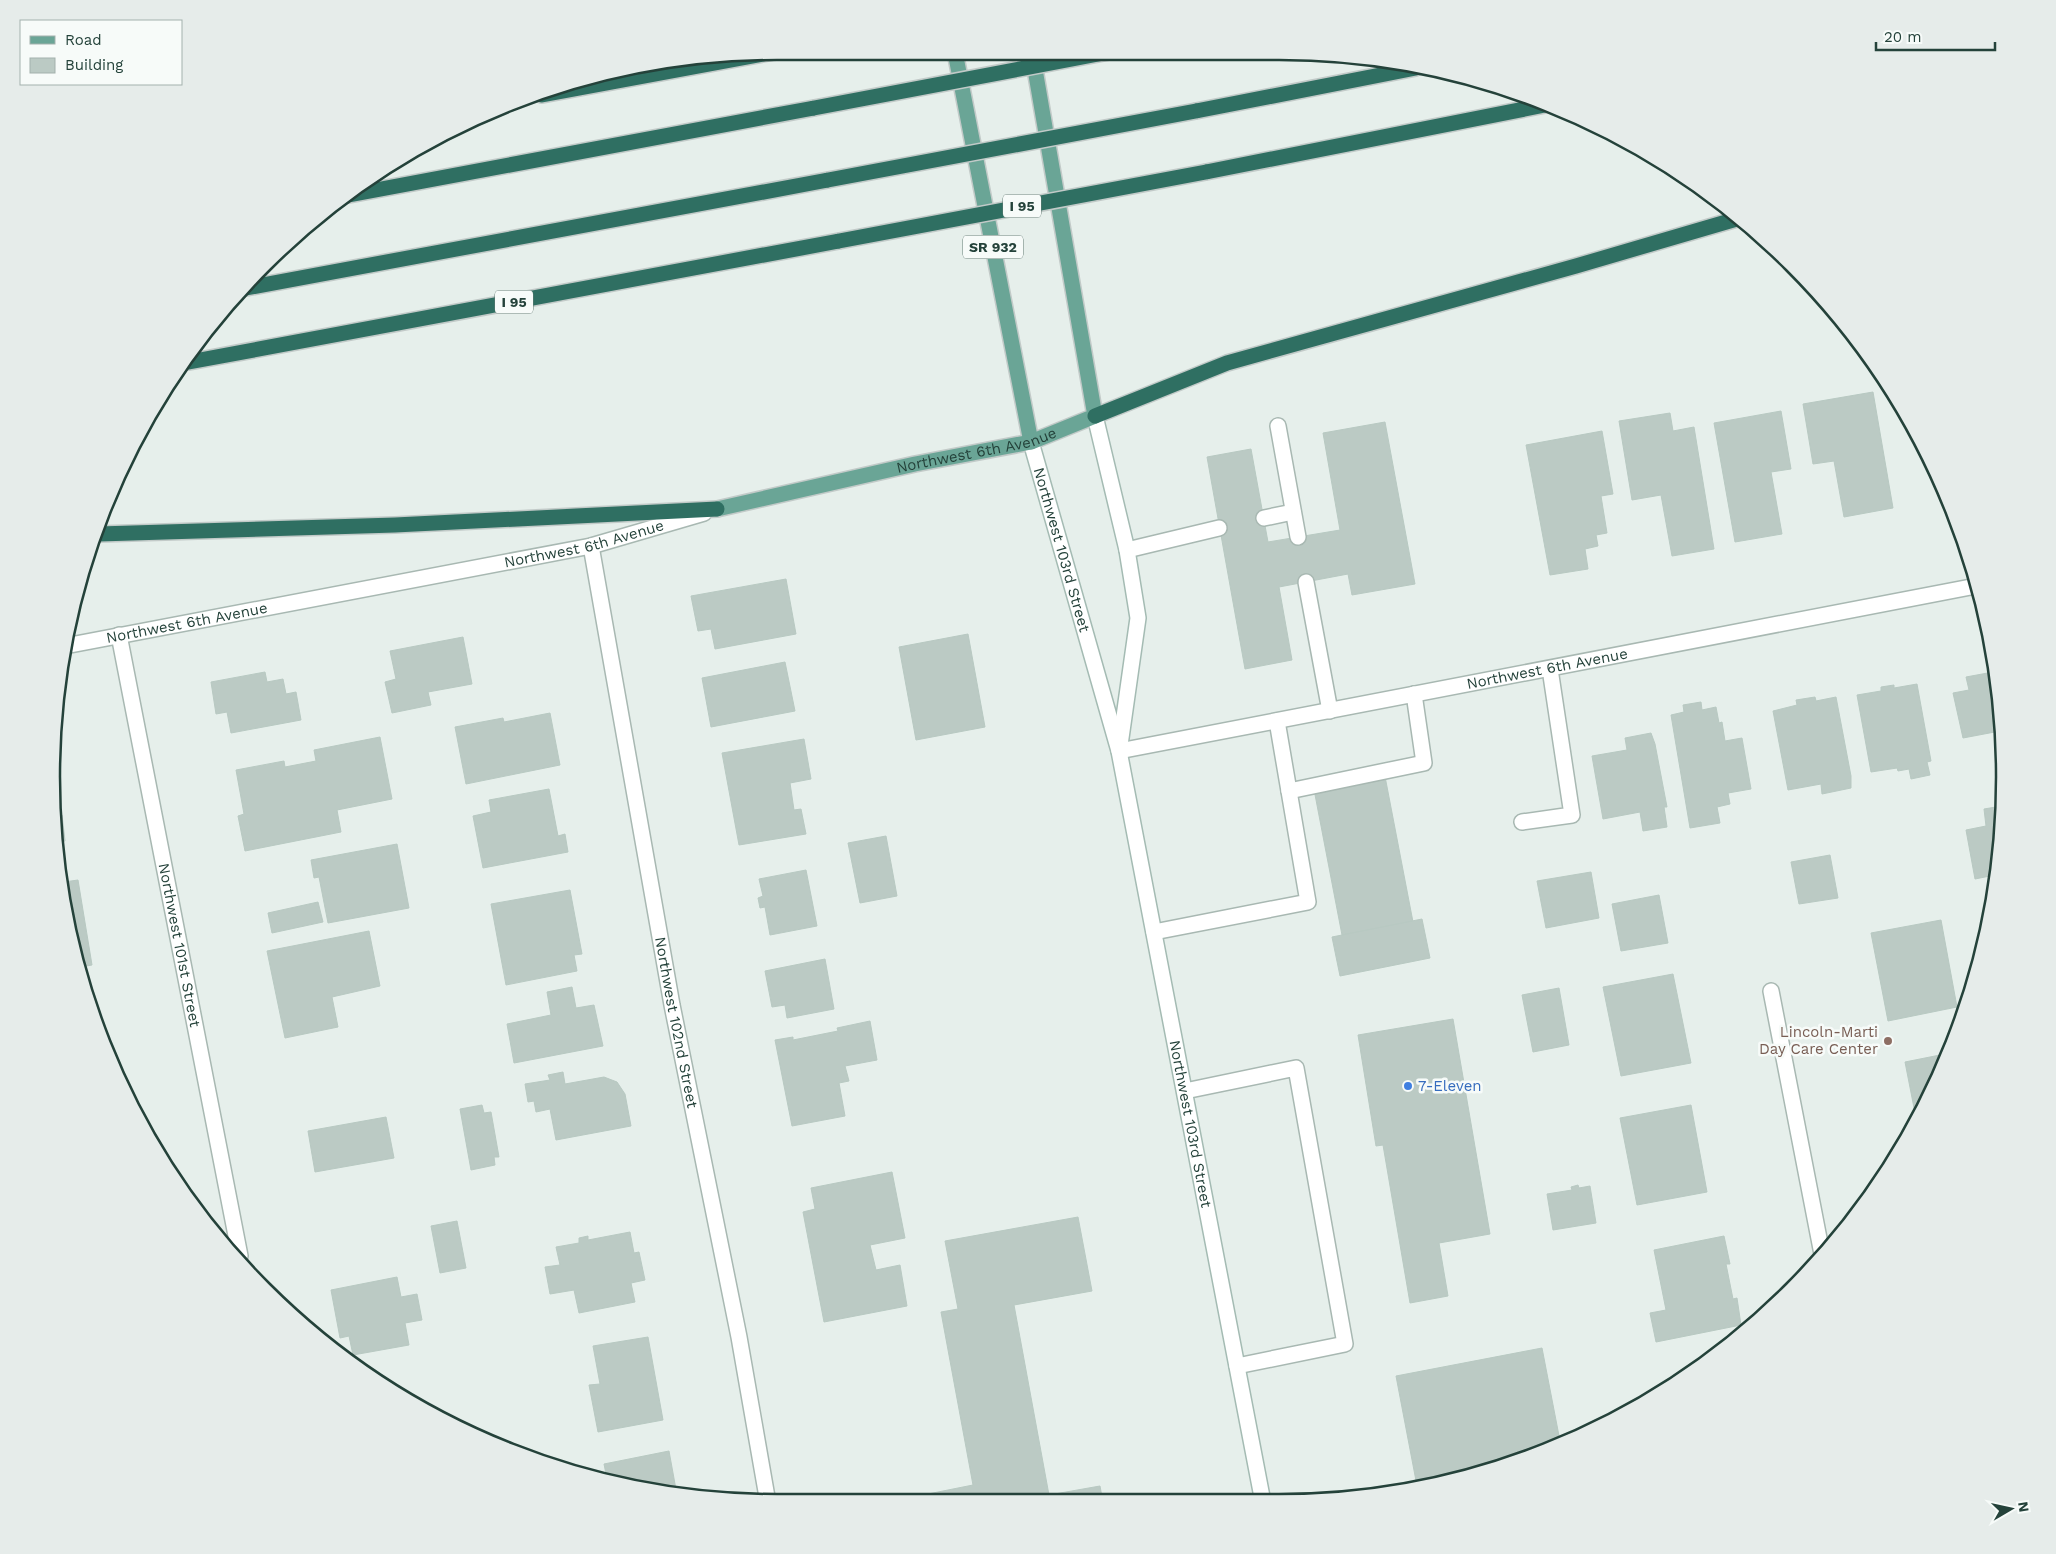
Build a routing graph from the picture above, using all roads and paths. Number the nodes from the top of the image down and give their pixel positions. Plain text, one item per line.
1 (957, 60) edge
2 (1033, 60) edge
3 (1067, 60) edge
4 (711, 64) edge
5 (1401, 71) edge
6 (577, 89) edge
7 (1533, 107) edge
8 (363, 192) edge
9 (1731, 221) edge
10 (254, 286) edge
11 (194, 361) edge
12 (1095, 416) junction
13 (1278, 426) dead end
14 (1031, 442) junction
15 (717, 509) junction
16 (1293, 512) junction
17 (1264, 518) dead end
18 (1219, 528) dead end
19 (103, 534) edge
20 (1298, 537) dead end
21 (591, 546) junction
22 (1127, 550) junction
23 (1306, 582) dead end
24 (1971, 587) edge
25 (119, 635) junction
26 (73, 644) edge
27 (1550, 669) junction
28 (1414, 694) junction
29 (1330, 711) junction
30 (1276, 721) junction
31 (1119, 751) junction
32 (1289, 791) junction
33 (1522, 822) dead end
34 (1154, 932) junction
35 (1771, 991) dead end
36 (1185, 1091) junction
37 (1821, 1247) edge
38 (239, 1251) edge
39 (1237, 1366) junction
40 (767, 1494) edge
41 (1262, 1494) edge

1 - 14 main road, Northwest 103rd Street / SR 932
2 - 12 main road, Northwest 103rd Street / SR 932
3 - 8 highway, bridge
4 - 6 highway
5 - 10 highway, bridge
7 - 11 highway, I 95, bridge
9 - 12 highway
12 - 14 main road, Northwest 6th Avenue
12 - 22 street, Northwest 103rd Street / SR 932
13 - 16 street
14 - 15 main road, Northwest 6th Avenue
14 - 31 street, Northwest 103rd Street / SR 932
15 - 19 highway
15 - 21 street, Northwest 6th Avenue
16 - 17 street
16 - 20 street
18 - 22 street
21 - 25 street, Northwest 6th Avenue
21 - 40 street, Northwest 102nd Street
22 - 31 street, Northwest 103rd Street / SR 932
23 - 29 street
24 - 27 street, Northwest 6th Avenue
25 - 26 street, Northwest 6th Avenue
25 - 38 street, Northwest 101st Street
27 - 28 street, Northwest 6th Avenue
27 - 33 street
28 - 29 street, Northwest 6th Avenue
28 - 32 street
29 - 30 street, Northwest 6th Avenue
30 - 31 street, Northwest 6th Avenue
30 - 32 street
31 - 34 street, Northwest 103rd Street / SR 932
32 - 34 street
34 - 36 street, Northwest 103rd Street / SR 932
35 - 37 street
36 - 39 street, Northwest 103rd Street / SR 932
36 - 39 street
39 - 41 street, Northwest 103rd Street / SR 932

